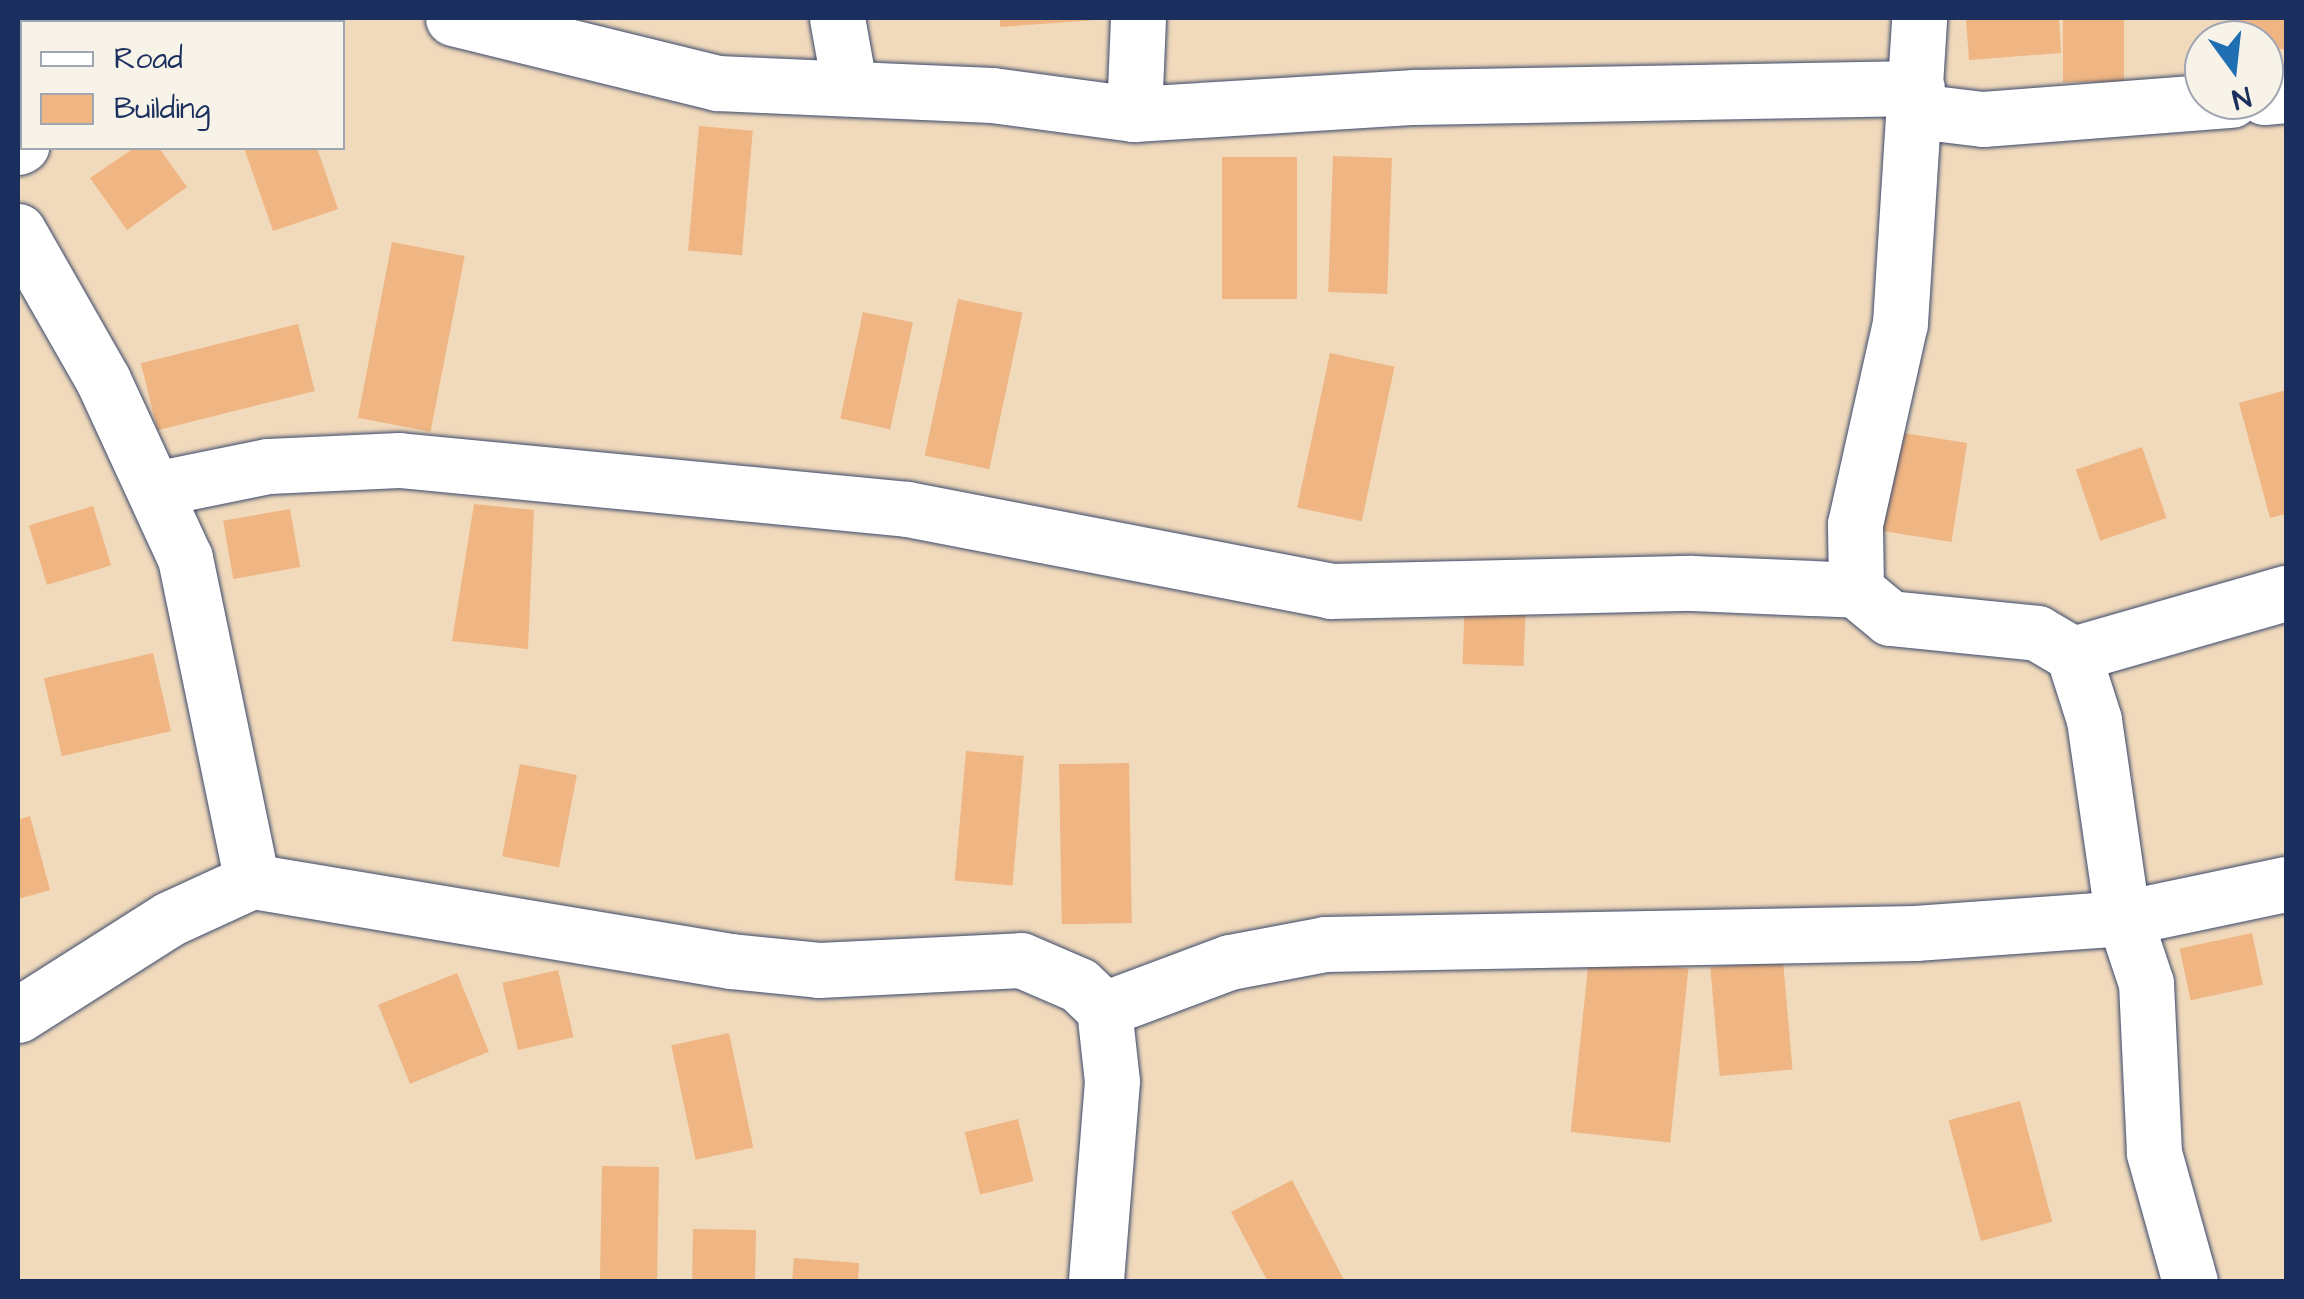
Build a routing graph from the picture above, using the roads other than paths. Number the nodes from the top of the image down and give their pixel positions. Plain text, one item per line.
1 (452, 18) edge
2 (837, 18) edge
3 (1138, 18) edge
4 (1919, 18) edge
5 (849, 85) junction
6 (1917, 100) junction
7 (2184, 104) edge
8 (1134, 114) junction
9 (18, 231) edge
10 (155, 489) junction
11 (1856, 590) junction
12 (2286, 593) edge
13 (2072, 654) junction
14 (252, 881) junction
15 (2286, 884) edge
16 (2124, 918) junction
17 (1104, 1009) junction
18 (18, 1015) edge
19 (2187, 1264) edge
20 (1096, 1282) edge
21 (2232, 1282) edge

1 - 5 street
2 - 5 street
3 - 8 street
4 - 6 street
5 - 8 street
6 - 7 street
6 - 8 street
6 - 11 street
9 - 10 street
10 - 11 street
10 - 14 street
11 - 13 street
12 - 13 street
13 - 16 street
14 - 17 street
14 - 18 street
15 - 16 street
16 - 17 street
16 - 19 street
17 - 20 street
19 - 21 street

